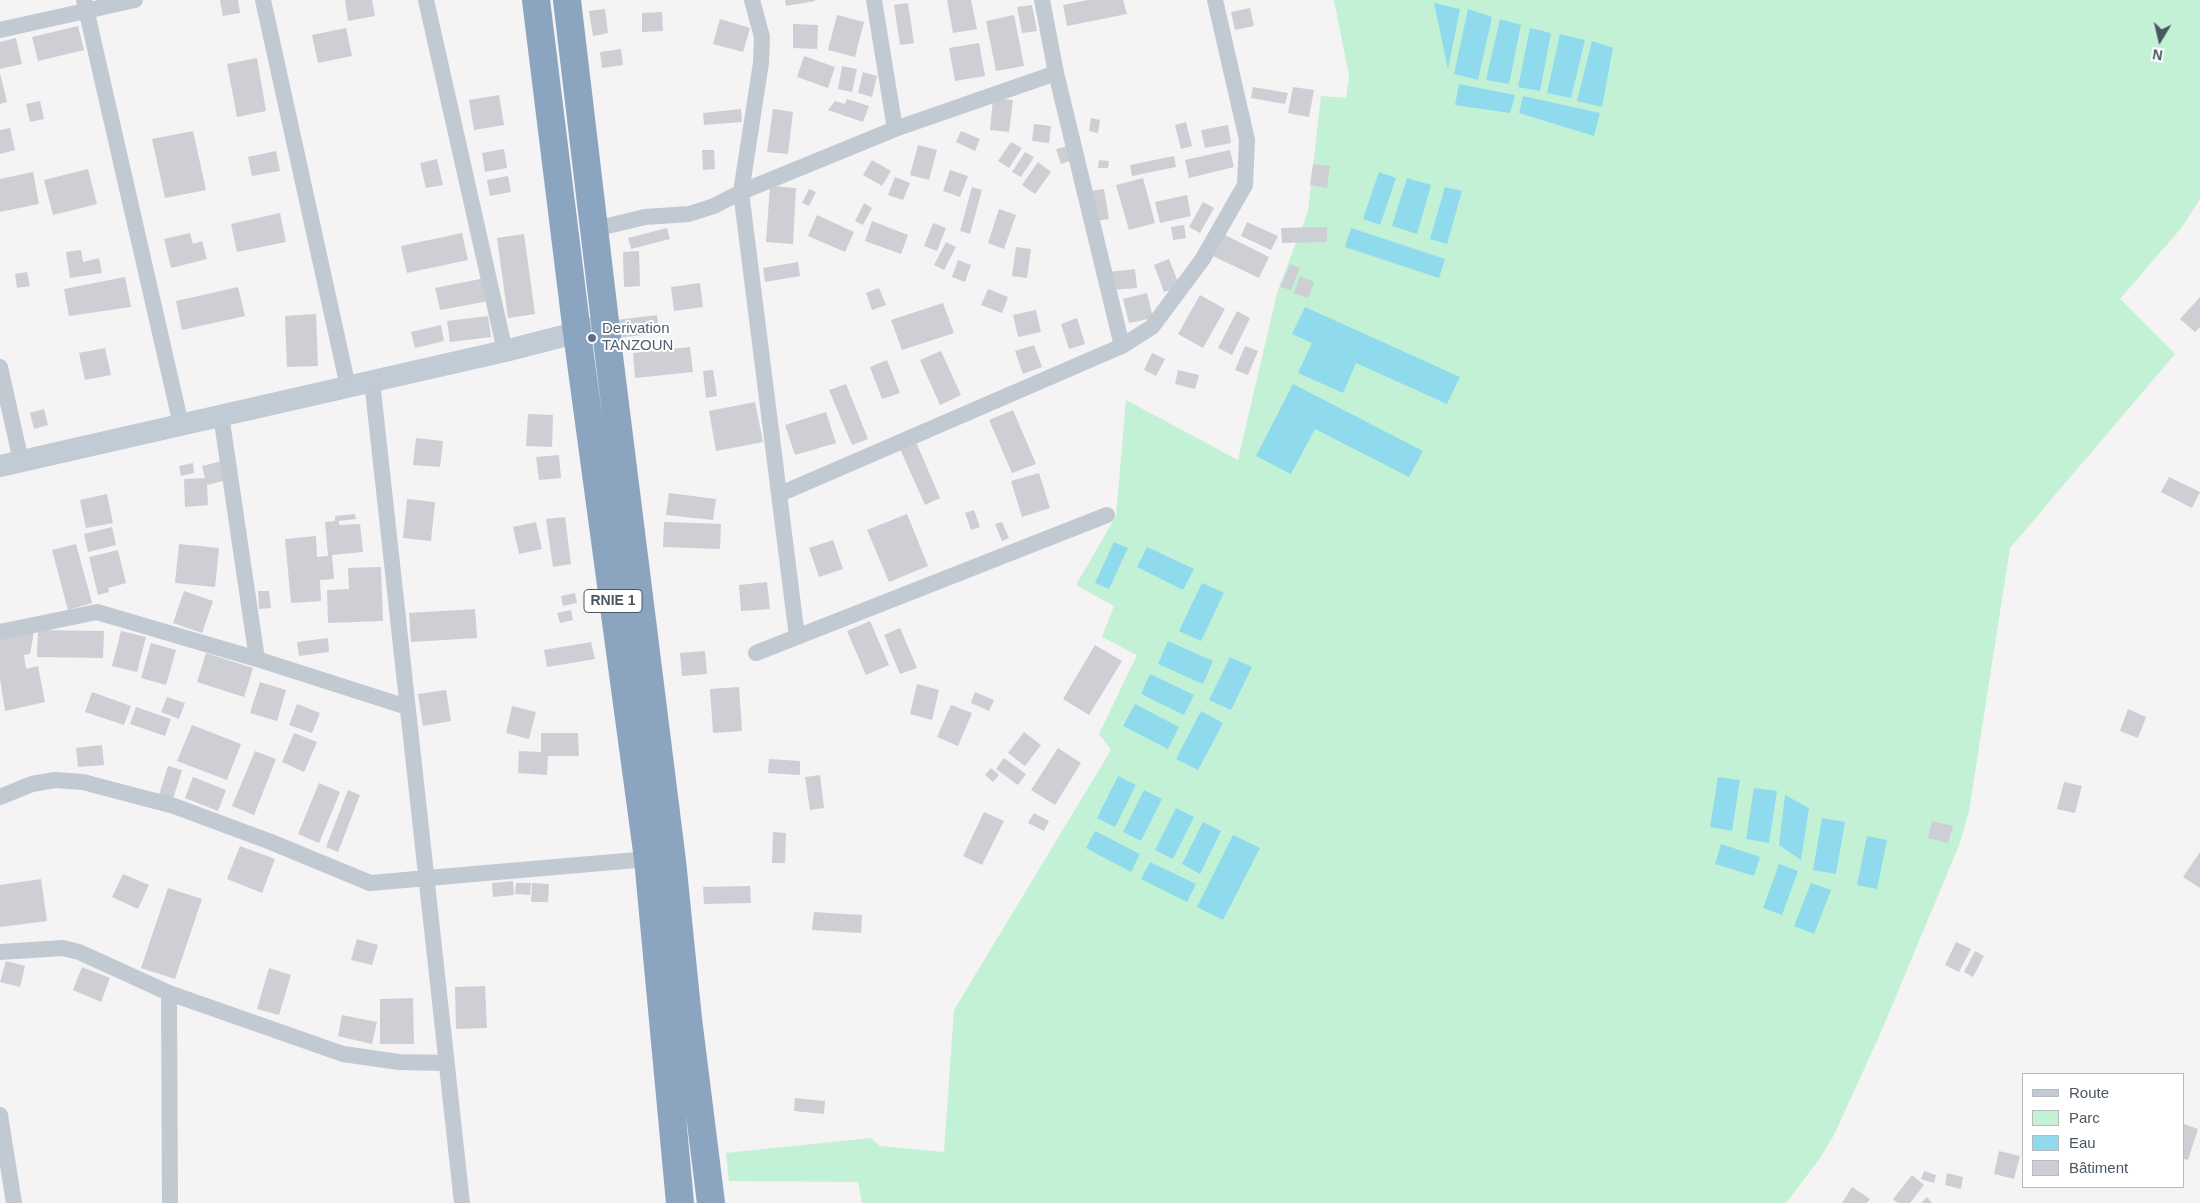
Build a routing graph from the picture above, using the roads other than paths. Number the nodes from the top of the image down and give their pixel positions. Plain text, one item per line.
1 (135, 0) edge
2 (263, 0) edge
3 (426, 0) edge
4 (536, 0) edge
5 (567, 0) edge
6 (752, 0) edge
7 (874, 0) edge
8 (1042, 0) edge
9 (1215, 0) edge
10 (85, 5) edge
11 (0, 30) edge
12 (1056, 73) junction
13 (895, 129) junction
14 (741, 192) junction
15 (595, 228) junction
16 (606, 324) junction
17 (577, 333) junction
18 (1122, 346) junction
19 (505, 351) junction
20 (0, 367) edge
21 (372, 381) junction
22 (348, 387) junction
23 (221, 416) junction
24 (181, 425) junction
25 (11, 464) edge
26 (780, 494) junction
27 (1107, 515) dead end
28 (0, 632) edge
29 (797, 637) junction
30 (756, 653) dead end
31 (256, 659) junction
32 (407, 707) junction
33 (0, 797) edge
34 (648, 859) junction
35 (426, 878) junction
36 (0, 952) edge
37 (169, 993) junction
38 (446, 1063) junction
39 (0, 1115) edge
40 (14, 1203) edge
41 (170, 1203) edge
42 (462, 1203) edge
43 (680, 1203) edge
44 (711, 1203) edge

1 - 10 street
2 - 22 street
3 - 19 street
4 - 17 highway, RNIE 1
5 - 15 highway, RNIE 1
6 - 14 street
7 - 13 street
8 - 12 street
9 - 18 street
10 - 11 street
10 - 24 street
12 - 13 street
12 - 18 street
13 - 14 street
14 - 15 street
14 - 26 street
15 - 16 highway, RNIE 1
16 - 17 street
16 - 44 highway, RNIE 1
17 - 19 street
17 - 34 highway, RNIE 1
18 - 26 street
19 - 21 street
20 - 25 street
21 - 22 street
21 - 32 street
22 - 23 street
23 - 24 street
23 - 31 street
24 - 25 street
26 - 29 street
27 - 29 street
28 - 31 street
29 - 30 street
31 - 32 street
32 - 35 street
33 - 35 street
34 - 35 street
34 - 43 highway, RNIE 1
35 - 38 street
36 - 37 street
37 - 38 street
37 - 41 street
38 - 42 street
39 - 40 street

